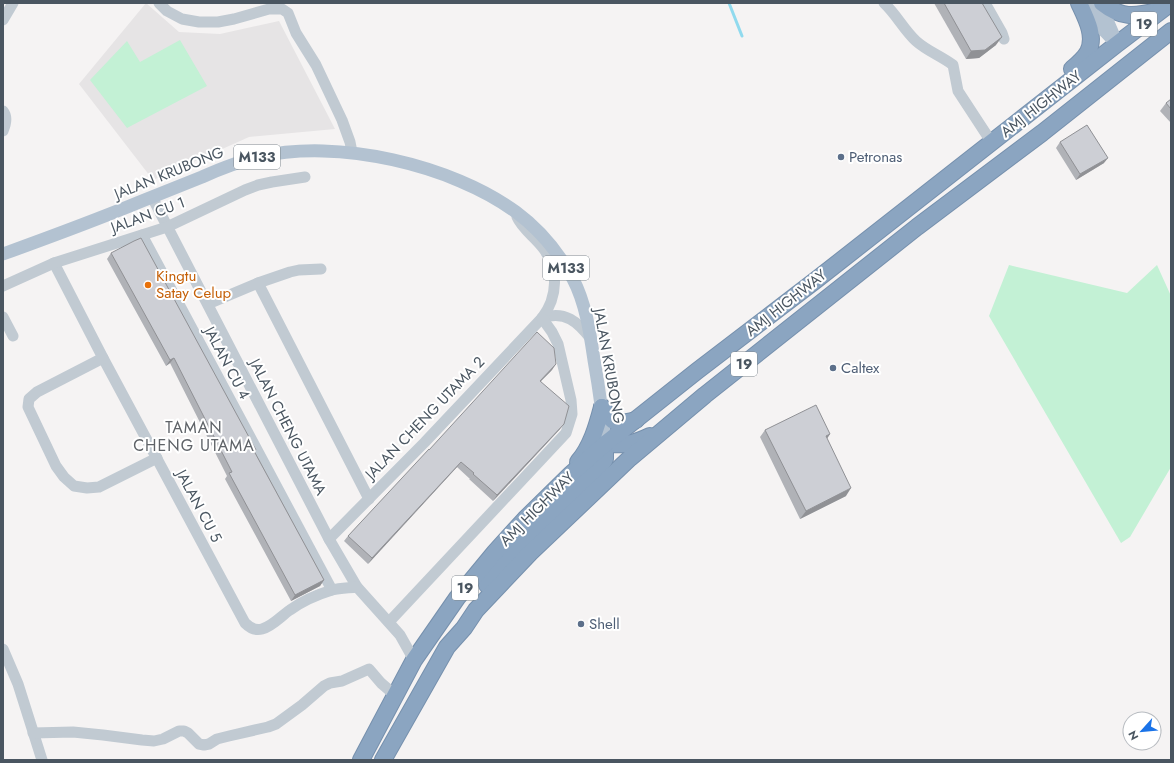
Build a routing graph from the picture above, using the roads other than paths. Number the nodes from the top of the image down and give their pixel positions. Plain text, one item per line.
1 (13, 3) edge
2 (159, 3) edge
3 (884, 3) edge
4 (985, 3) edge
5 (1080, 3) edge
6 (1095, 3) edge
7 (1102, 3) edge
8 (1168, 12) edge
9 (3, 20) edge
10 (1171, 31) edge
11 (1004, 38) dead end
12 (1117, 44) junction
13 (1040, 105) junction
14 (3, 111) edge
15 (1066, 113) junction
16 (3, 131) edge
17 (992, 143) junction
18 (352, 152) junction
19 (305, 177) dead end
20 (152, 197) junction
21 (516, 212) junction
22 (167, 226) junction
23 (142, 235) junction
24 (3, 254) edge
25 (54, 263) junction
26 (321, 270) dead end
27 (258, 283) junction
28 (3, 286) edge
29 (208, 304) junction
30 (3, 317) edge
31 (542, 318) junction
32 (13, 336) dead end
33 (591, 339) junction
34 (103, 358) junction
35 (602, 407) junction
36 (636, 420) junction
37 (660, 432) junction
38 (605, 444) junction
39 (157, 458) junction
40 (552, 492) junction
41 (369, 498) junction
42 (329, 539) junction
43 (357, 587) junction
44 (332, 590) junction
45 (389, 622) junction
46 (447, 647) junction
47 (3, 649) edge
48 (414, 660) junction
49 (396, 696) junction
50 (33, 733) junction
51 (362, 757) edge
52 (42, 760) edge
53 (383, 760) edge

1 - 9 street
2 - 18 street
3 - 17 street
4 - 11 street
5 - 12 main road
5 - 13 highway
6 - 12 main road
7 - 8 highway
8 - 12 highway
10 - 15 highway, AMJ HIGHWAY / 19
12 - 13 highway, AMJ HIGHWAY / 19
12 - 15 highway
13 - 17 highway, AMJ HIGHWAY / 19
14 - 16 street
15 - 37 highway, AMJ HIGHWAY / 19
17 - 36 highway, AMJ HIGHWAY / 19
18 - 20 main road, JALAN KRUBONG / M133
18 - 21 main road, JALAN KRUBONG / M133
19 - 22 street, JALAN CU 1
20 - 22 street, JALAN CHENG UTAMA
20 - 24 main road, JALAN KRUBONG / M133
21 - 31 street, JALAN CHENG UTAMA 2
21 - 33 main road, JALAN KRUBONG / M133
22 - 23 street, JALAN CU 1
22 - 29 street, JALAN CHENG UTAMA
23 - 25 street, JALAN CU 1
23 - 44 street, JALAN CU 4
25 - 28 street, JALAN CU 1
25 - 34 street, JALAN CU 5
26 - 27 street
27 - 29 street
27 - 41 street
29 - 42 street, JALAN CHENG UTAMA
30 - 32 street
31 - 33 street
31 - 41 street, JALAN CHENG UTAMA 2
31 - 45 street
33 - 35 main road, JALAN KRUBONG / M133
34 - 39 street, JALAN CU 5
34 - 39 street
35 - 36 highway
35 - 38 main road, JALAN KRUBONG / M133
35 - 40 highway
36 - 38 highway, AMJ HIGHWAY / 19
37 - 38 highway
37 - 46 highway, AMJ HIGHWAY / 19
38 - 40 highway, AMJ HIGHWAY / 19
38 - 46 highway
39 - 44 street, JALAN CU 5
40 - 48 highway, AMJ HIGHWAY / 19
41 - 42 street, JALAN CHENG UTAMA 2
42 - 43 street, JALAN CHENG UTAMA
43 - 44 street
43 - 45 street, JALAN CHENG UTAMA
45 - 48 street, JALAN CHENG UTAMA
46 - 53 highway, AMJ HIGHWAY / 19
47 - 50 street
48 - 49 highway, AMJ HIGHWAY / 19
49 - 50 street
49 - 51 highway, AMJ HIGHWAY / 19
50 - 52 street

